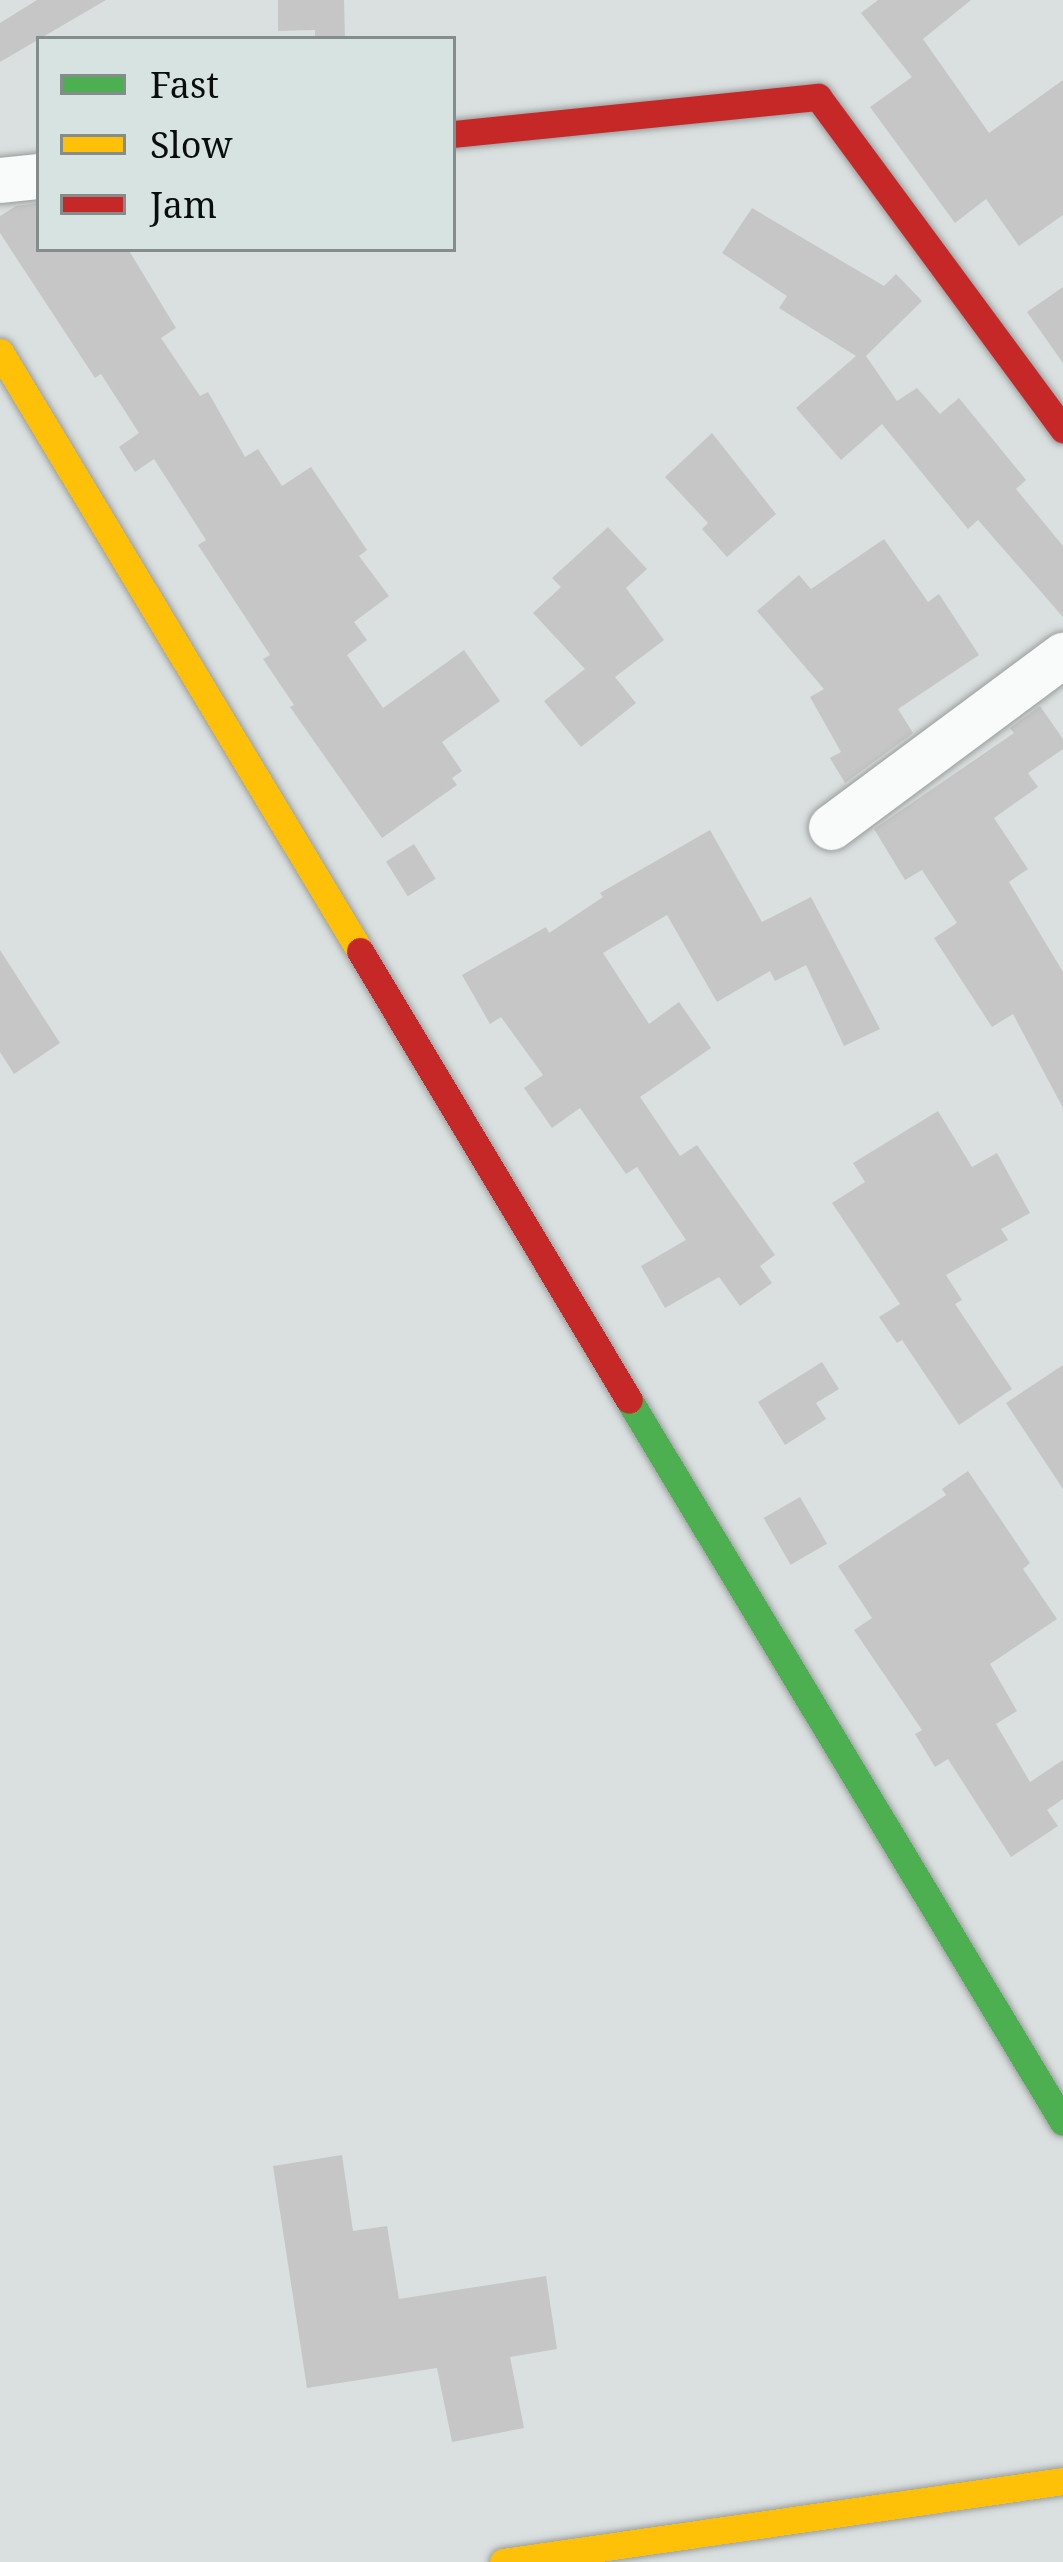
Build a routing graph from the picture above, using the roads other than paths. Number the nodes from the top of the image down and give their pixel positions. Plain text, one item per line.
1 (456, 134) edge
2 (36, 176) edge
3 (0, 180) edge
4 (0, 352) edge
5 (1063, 429) edge
6 (1063, 655) edge
7 (831, 827) dead end
8 (1063, 2122) edge
9 (1063, 2480) edge
10 (503, 2562) edge

1 - 5 main road
2 - 3 street
4 - 8 main road
6 - 7 street
9 - 10 main road

